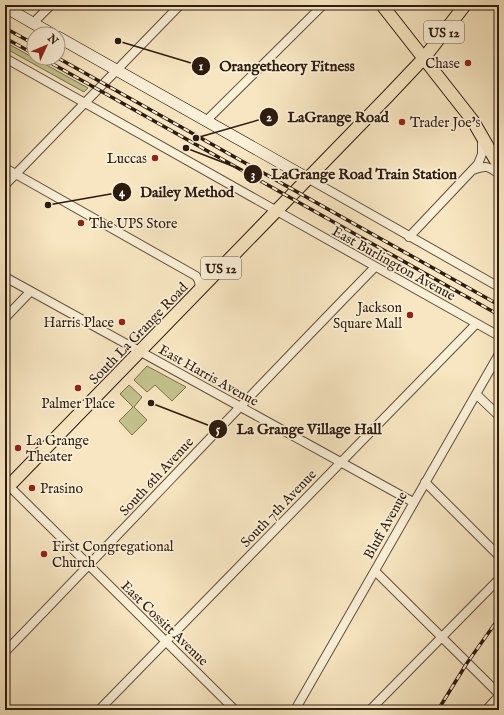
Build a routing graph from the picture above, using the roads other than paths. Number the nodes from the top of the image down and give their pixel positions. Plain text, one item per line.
1 (51, 5) edge
2 (180, 5) edge
3 (323, 5) edge
4 (382, 5) edge
5 (465, 5) edge
6 (5, 7) edge
7 (33, 24) junction
8 (37, 26) edge
9 (66, 41) edge
10 (5, 58) edge
11 (424, 58) junction
12 (117, 70) junction
13 (86, 102) junction
14 (206, 121) junction
15 (482, 136) junction
16 (499, 166) edge
17 (5, 168) edge
18 (472, 171) junction
19 (16, 174) junction
20 (499, 174) edge
21 (309, 179) junction
22 (5, 185) edge
23 (277, 211) junction
24 (409, 237) junction
25 (375, 267) junction
26 (5, 277) edge
27 (499, 287) edge
28 (200, 290) junction
29 (30, 292) junction
30 (5, 318) edge
31 (476, 324) junction
32 (499, 336) edge
33 (140, 351) junction
34 (499, 354) edge
35 (476, 394) junction
36 (239, 407) junction
37 (499, 416) edge
38 (340, 463) junction
39 (425, 482) junction
40 (6, 487) edge
41 (413, 502) junction
42 (499, 556) edge
43 (88, 566) junction
44 (375, 571) junction
45 (499, 579) edge
46 (442, 637) junction
47 (166, 641) junction
48 (5, 652) edge
49 (499, 695) edge
50 (99, 710) edge
51 (235, 710) edge
52 (294, 710) edge
53 (370, 710) edge
54 (486, 710) edge

1 - 7 street
2 - 12 street
3 - 14 street
4 - 11 main road
5 - 11 main road, US 12
6 - 7 street
7 - 8 street
9 - 12 street
10 - 13 street, East Burlington Avenue
11 - 15 main road
11 - 21 main road, US 12
12 - 13 street
12 - 14 street
13 - 19 street
13 - 23 street, East Burlington Avenue
14 - 21 street
15 - 16 main road
15 - 18 street
17 - 19 street
18 - 20 street
18 - 24 street
19 - 22 street
19 - 28 street
21 - 23 main road, South La Grange Road / US 12
21 - 24 street
23 - 25 street, East Burlington Avenue
23 - 28 main road, South La Grange Road / US 12
24 - 27 street
25 - 31 street, East Burlington Avenue
25 - 36 street, South 6th Avenue
26 - 29 street, East Harris Avenue
28 - 33 main road, South La Grange Road / US 12
29 - 30 street
29 - 33 street, East Harris Avenue
31 - 32 street, East Burlington Avenue
31 - 38 street, South 7th Avenue
33 - 36 street, East Harris Avenue
33 - 40 main road, South La Grange Road / US 12
34 - 35 street, Bluff Avenue
35 - 37 street
35 - 39 street, Bluff Avenue
36 - 38 street, East Harris Avenue
36 - 43 street, South 6th Avenue
38 - 41 street, East Harris Avenue
38 - 47 street, South 7th Avenue
39 - 41 street, Bluff Avenue
39 - 42 street
40 - 43 street, East Cossitt Avenue
41 - 44 street, Bluff Avenue
43 - 47 street, East Cossitt Avenue
43 - 48 street, South 6th Avenue
44 - 46 street
44 - 52 street, Bluff Avenue
45 - 46 street
46 - 49 street
46 - 53 street
47 - 50 street, South 7th Avenue
47 - 51 street, East Cossitt Avenue
49 - 54 street

